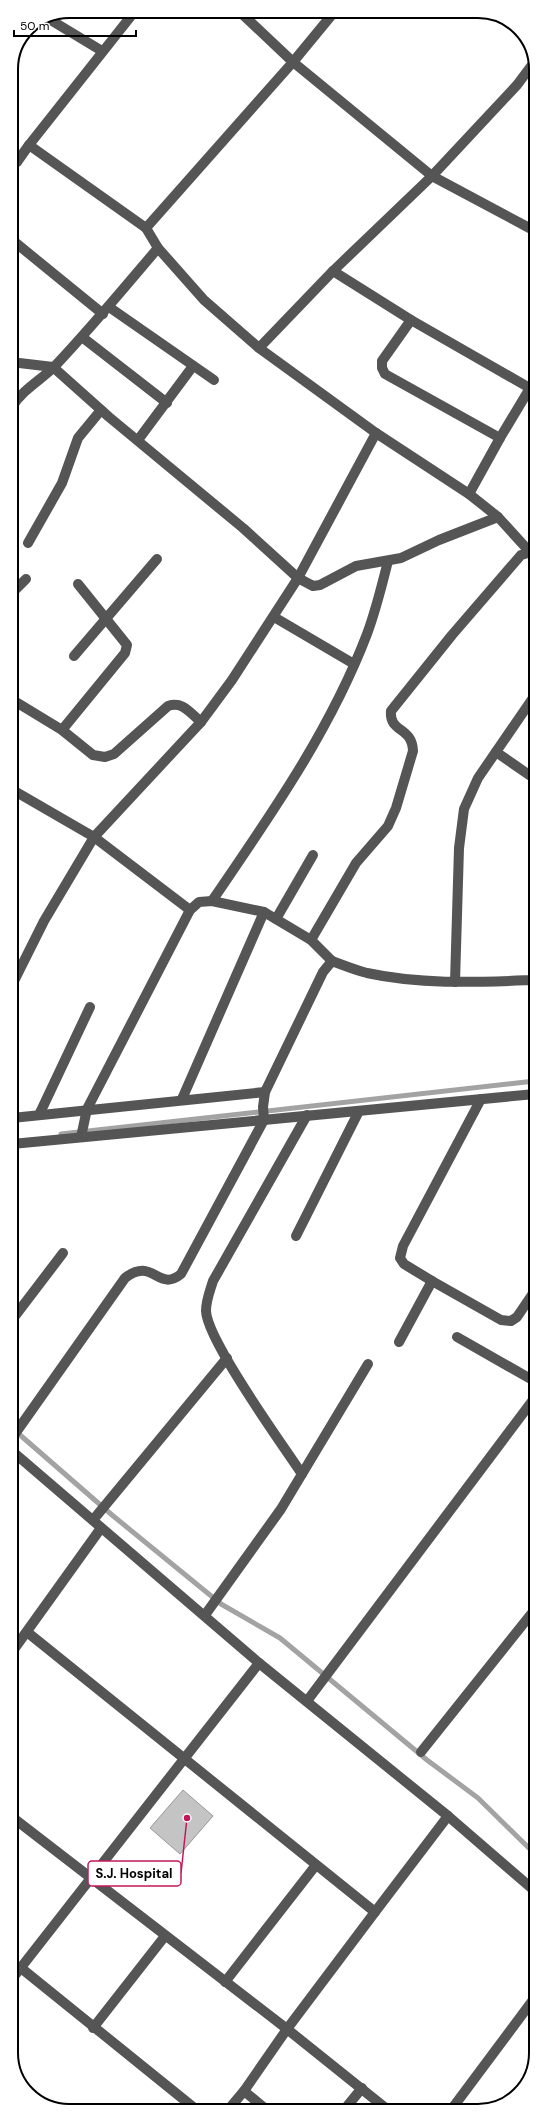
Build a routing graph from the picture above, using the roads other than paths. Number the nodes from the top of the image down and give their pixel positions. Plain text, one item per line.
1 (129, 18) edge
2 (247, 18) edge
3 (329, 18) edge
4 (53, 21) edge
5 (102, 51) junction
6 (293, 62) junction
7 (529, 69) edge
8 (29, 145) junction
9 (18, 159) edge
10 (432, 176) junction
11 (146, 228) junction
12 (529, 228) edge
13 (18, 244) edge
14 (158, 248) junction
15 (333, 271) junction
16 (106, 311) junction
17 (411, 320) junction
18 (82, 337) junction
19 (259, 348) junction
20 (18, 363) edge
21 (193, 366) junction
22 (53, 367) junction
23 (214, 380) dead end
24 (529, 387) edge
25 (529, 394) edge
26 (18, 400) edge
27 (167, 403) junction
28 (101, 410) junction
29 (376, 432) junction
30 (500, 438) junction
31 (138, 440) junction
32 (469, 494) junction
33 (498, 517) junction
34 (28, 543) dead end
35 (529, 548) edge
36 (529, 552) edge
37 (157, 559) dead end
38 (388, 560) junction
39 (298, 578) junction
40 (26, 579) dead end
41 (78, 584) dead end
42 (18, 587) edge
43 (274, 617) junction
44 (106, 618) junction
45 (74, 656) dead end
46 (354, 664) junction
47 (18, 703) edge
48 (529, 704) edge
49 (201, 722) junction
50 (62, 730) junction
51 (496, 752) junction
52 (529, 775) edge
53 (18, 793) edge
54 (94, 837) junction
55 (314, 855) dead end
56 (212, 901) junction
57 (190, 910) junction
58 (264, 912) junction
59 (276, 919) junction
60 (311, 940) junction
61 (332, 961) junction
62 (18, 974) edge
63 (529, 980) edge
64 (454, 982) junction
65 (90, 1007) dead end
66 (264, 1094) junction
67 (529, 1095) edge
68 (182, 1099) junction
69 (481, 1099) junction
70 (87, 1109) junction
71 (359, 1111) junction
72 (39, 1114) junction
73 (307, 1115) junction
74 (18, 1117) edge
75 (264, 1120) junction
76 (82, 1137) junction
77 (18, 1143) edge
78 (296, 1236) dead end
79 (64, 1253) dead end
80 (432, 1281) junction
81 (529, 1299) edge
82 (18, 1312) edge
83 (457, 1337) dead end
84 (399, 1342) dead end
85 (227, 1358) junction
86 (368, 1364) dead end
87 (529, 1378) edge
88 (529, 1405) edge
89 (18, 1430) edge
90 (18, 1456) edge
91 (302, 1474) junction
92 (93, 1520) junction
93 (101, 1528) junction
94 (205, 1615) junction
95 (529, 1617) edge
96 (27, 1632) junction
97 (18, 1644) edge
98 (258, 1663) junction
99 (310, 1697) junction
100 (421, 1752) dead end
101 (185, 1759) junction
102 (448, 1816) junction
103 (18, 1822) edge
104 (316, 1865) junction
105 (92, 1878) junction
106 (529, 1886) edge
107 (375, 1912) junction
108 (165, 1936) junction
109 (21, 1968) junction
110 (18, 1972) edge
111 (225, 1982) junction
112 (529, 2005) edge
113 (93, 2028) junction
114 (287, 2029) junction
115 (362, 2088) junction
116 (244, 2091) junction
117 (190, 2104) edge
118 (233, 2104) edge
119 (260, 2104) edge
120 (349, 2104) edge
121 (381, 2104) edge
122 (455, 2104) edge

1 - 5 street
2 - 6 street
3 - 6 street
4 - 5 street
5 - 8 street
6 - 10 street
6 - 11 street
7 - 10 street
8 - 9 street
8 - 11 street
10 - 12 street
10 - 15 street
11 - 14 street
13 - 16 street
14 - 16 street
14 - 19 street
15 - 17 street
15 - 19 street
16 - 18 street
16 - 21 street
17 - 24 street
17 - 30 street
18 - 22 street
18 - 27 street
19 - 29 street
20 - 22 street
21 - 23 street
21 - 27 street
22 - 26 street
22 - 28 street
25 - 30 street
27 - 31 street
28 - 31 street
28 - 34 street
29 - 32 street
29 - 39 street
30 - 32 street
31 - 39 street
32 - 33 street
33 - 35 street
33 - 38 street
36 - 60 street
37 - 44 street
38 - 39 street
38 - 46 street
39 - 43 street
40 - 42 street
41 - 44 street
43 - 46 street
43 - 49 street
44 - 45 street
44 - 50 street
46 - 56 street
47 - 50 street
48 - 51 street
49 - 50 street
49 - 54 street
51 - 52 street
51 - 64 street
53 - 54 street
54 - 57 street
54 - 62 street
55 - 59 street
56 - 57 street
56 - 58 street
57 - 70 street
58 - 59 street
58 - 68 street
59 - 60 street
60 - 61 street
61 - 64 street
61 - 66 street
63 - 64 street
65 - 72 street
66 - 68 street
66 - 75 street
67 - 69 street
68 - 70 street
69 - 71 street
69 - 80 street
70 - 72 street
70 - 76 street
71 - 73 street
71 - 78 street
72 - 74 street
73 - 75 street
73 - 85 street
75 - 76 street
75 - 89 street
76 - 77 street
79 - 82 street
80 - 81 street
80 - 84 street
83 - 87 street
85 - 91 street
85 - 92 street
86 - 91 street
88 - 99 street
90 - 92 street
91 - 94 street
92 - 93 street
93 - 94 street
93 - 96 street
94 - 98 street
95 - 100 street
96 - 97 street
96 - 101 street
98 - 99 street
98 - 101 street
99 - 102 street
101 - 104 street
101 - 105 street
102 - 106 street
102 - 107 street
103 - 105 street
104 - 107 street
104 - 111 street
105 - 108 street
105 - 109 street
107 - 114 street
108 - 111 street
108 - 113 street
109 - 110 street
109 - 113 street
111 - 114 street
112 - 122 street
113 - 117 street
114 - 115 street
114 - 116 street
115 - 120 street
115 - 121 street
116 - 118 street
116 - 119 street

